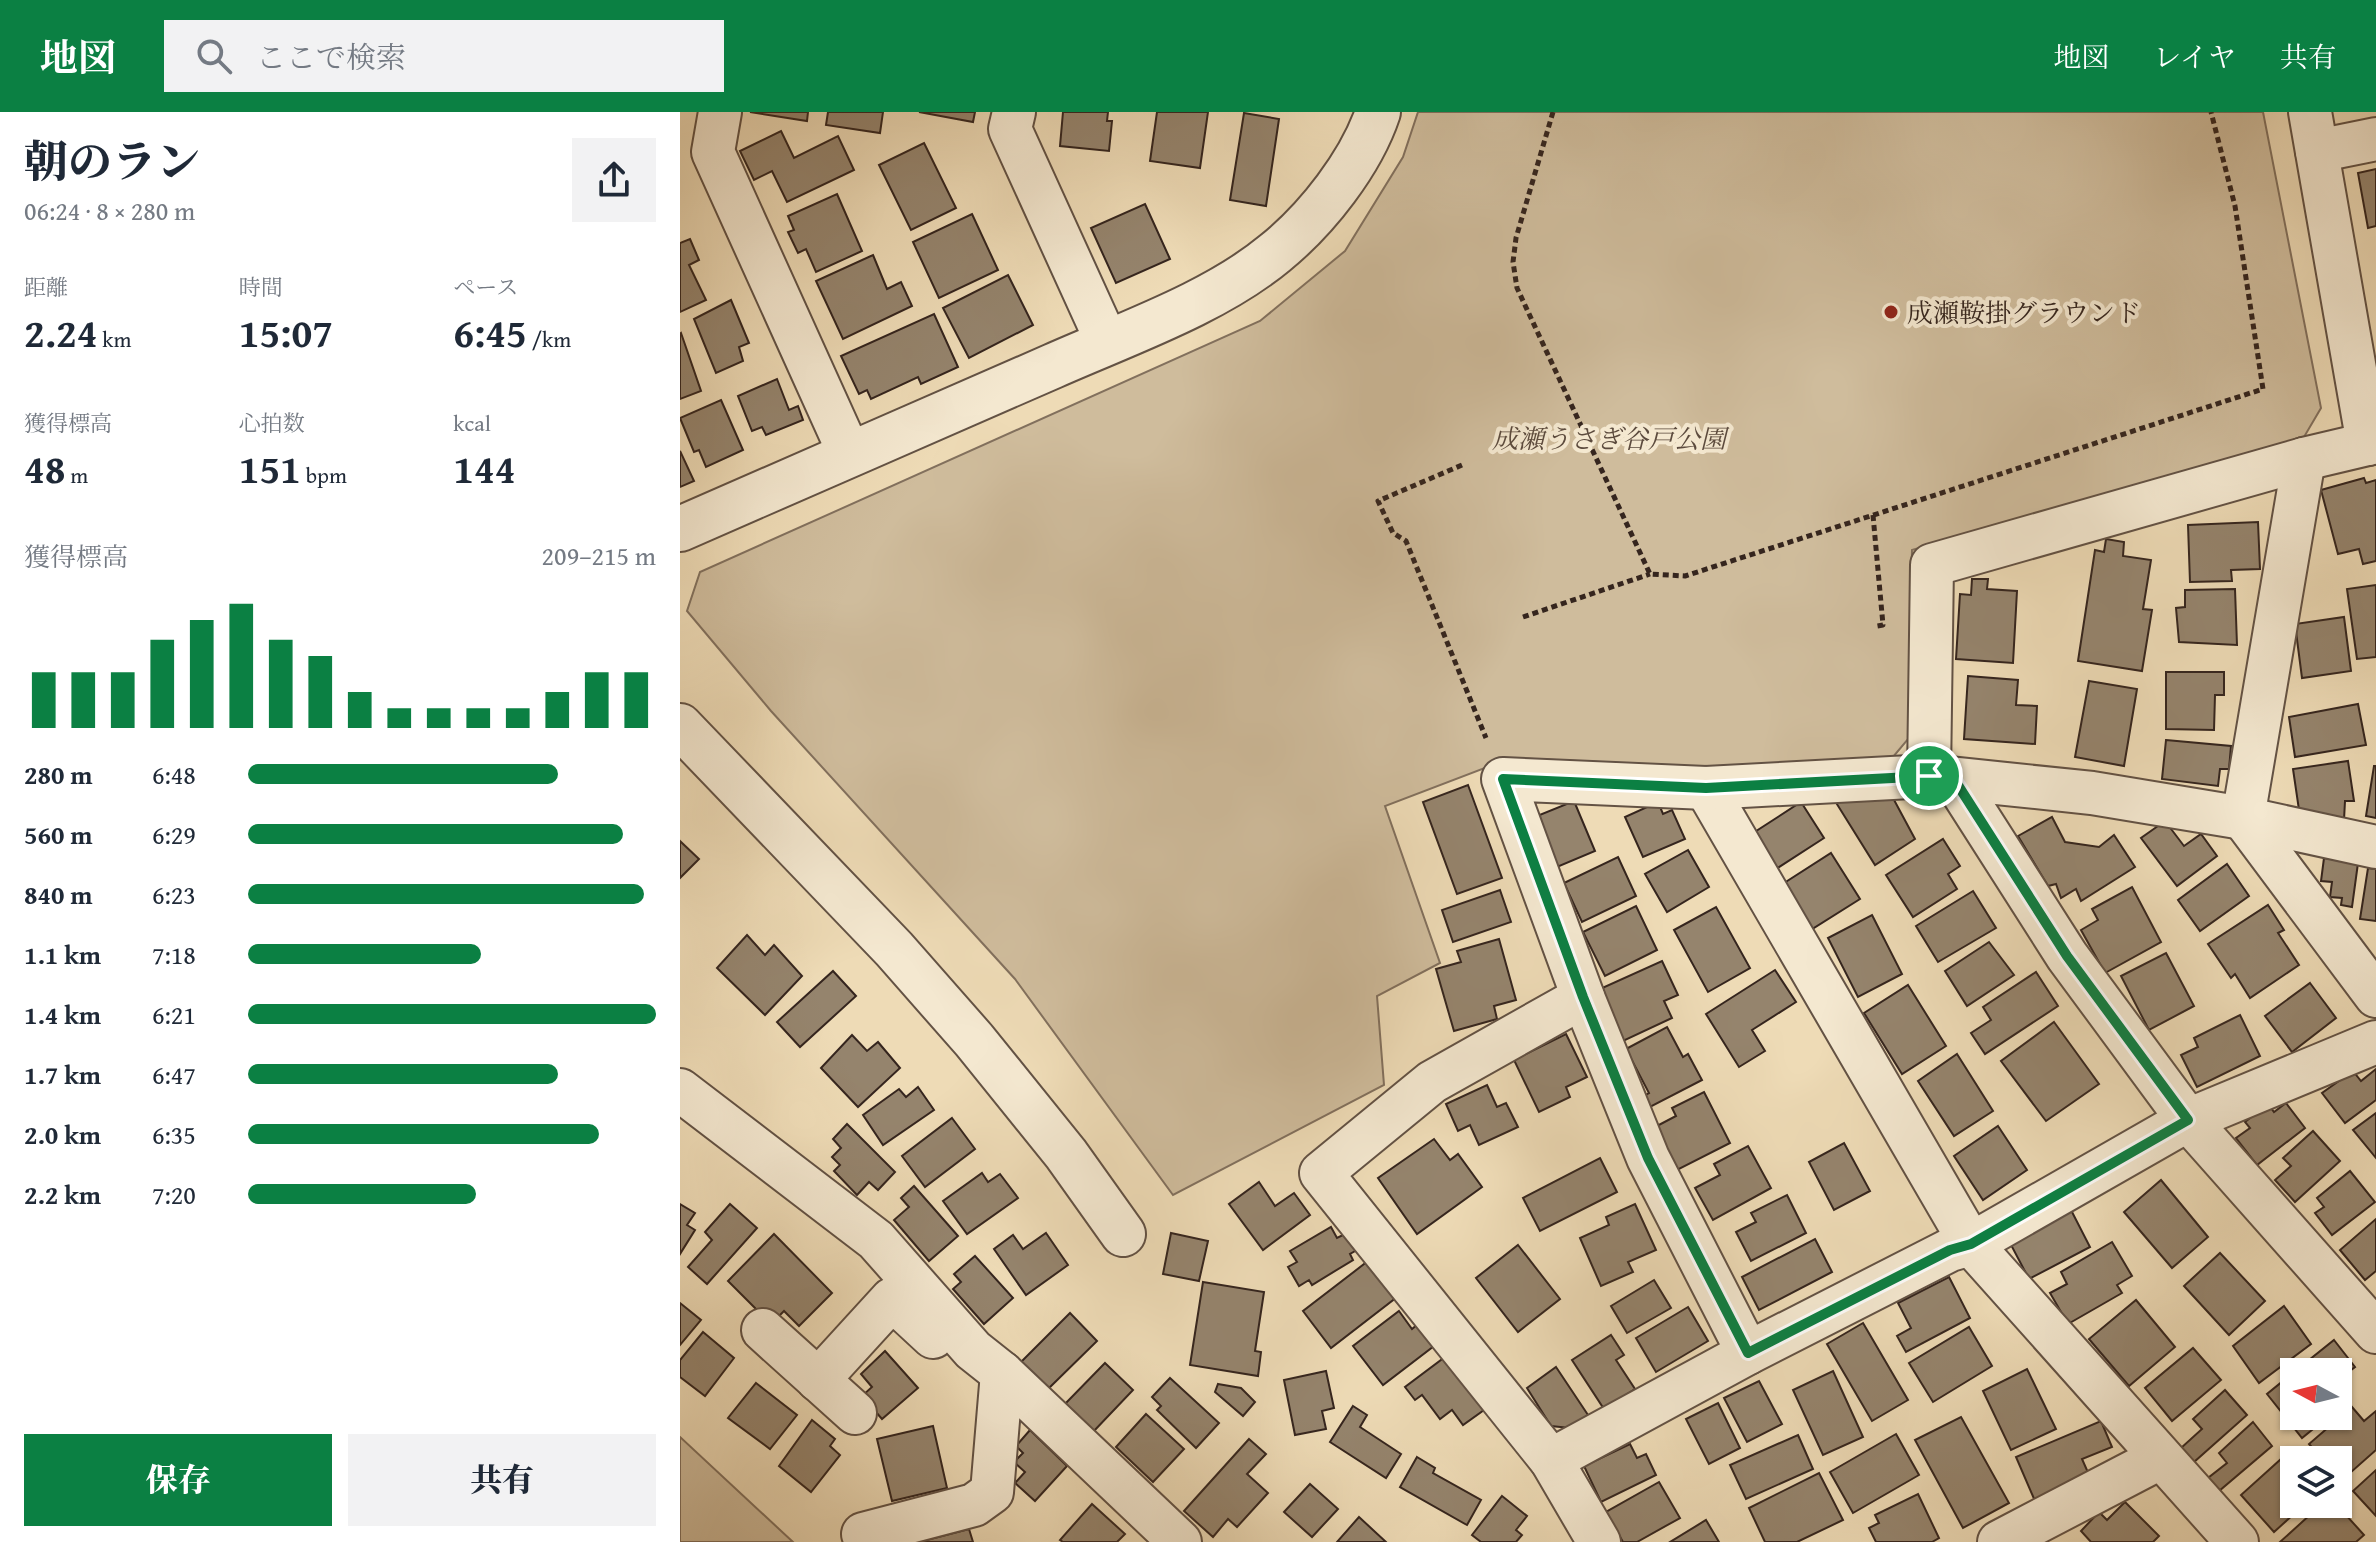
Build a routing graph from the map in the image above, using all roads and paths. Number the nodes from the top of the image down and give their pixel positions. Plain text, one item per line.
1 (720, 112) edge
2 (1014, 112) edge
3 (1378, 112) edge
4 (1553, 112) edge
5 (2211, 112) edge
6 (2314, 132) edge
7 (2376, 139) edge
8 (1107, 342) junction
9 (2372, 443) edge
10 (850, 455) junction
11 (2304, 459) junction
12 (1462, 465) dead end
13 (1873, 515) junction
14 (680, 529) edge
15 (1650, 574) junction
16 (1523, 617) dead end
17 (1877, 626) dead end
18 (680, 726) edge
19 (1942, 778) junction
20 (1503, 779) junction
21 (1706, 788) junction
22 (2243, 818) junction
23 (2376, 847) edge
24 (2376, 996) edge
25 (1583, 997) junction
26 (2376, 1042) edge
27 (680, 1090) edge
28 (2188, 1120) junction
29 (1123, 1234) dead end
30 (1971, 1244) junction
31 (763, 1330) dead end
32 (2376, 1332) edge
33 (1748, 1353) junction
34 (988, 1361) junction
35 (818, 1380) junction
36 (855, 1413) dead end
37 (2160, 1458) junction
38 (1551, 1460) junction
39 (863, 1534) dead end
40 (1180, 1542) edge
41 (1599, 1542) edge
42 (1999, 1542) edge
43 (2237, 1542) edge

1 - 10 street
2 - 8 street
3 - 8 street
4 - 15 path
5 - 13 path
6 - 7 street
6 - 9 street
8 - 10 street
9 - 11 street
10 - 14 street
11 - 19 street
11 - 22 street
12 - 20 path
13 - 15 path
13 - 17 path
15 - 16 path
18 - 29 street
19 - 21 street
19 - 22 street
19 - 28 street
20 - 21 street
20 - 25 street
21 - 30 street
22 - 23 street
22 - 24 street
25 - 33 street
25 - 38 street
26 - 28 street
27 - 34 street
28 - 30 street
28 - 32 street
30 - 33 street
30 - 37 street
31 - 35 street
33 - 38 street
34 - 35 street
34 - 39 street
34 - 40 street
35 - 36 street
37 - 42 street
37 - 43 street
38 - 41 street

